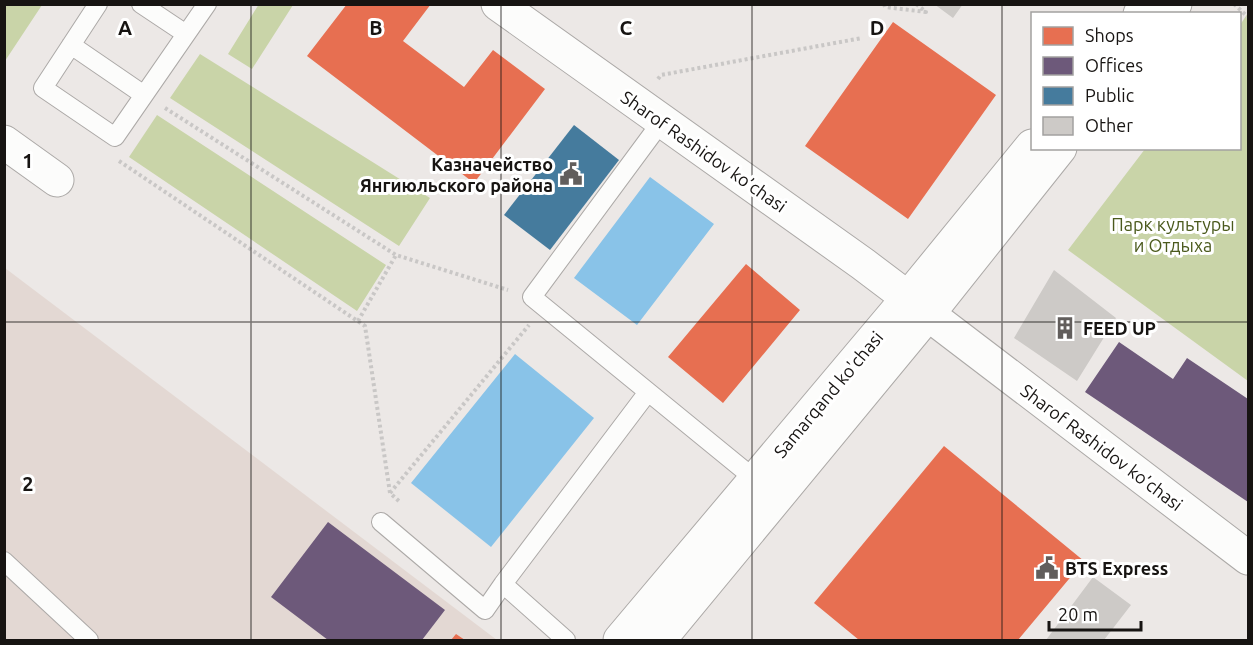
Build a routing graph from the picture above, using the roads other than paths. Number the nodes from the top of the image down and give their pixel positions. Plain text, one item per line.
1 (98, 4) edge
2 (141, 4) edge
3 (207, 4) edge
4 (498, 4) edge
5 (186, 34) junction
6 (71, 45) junction
7 (144, 94) junction
8 (662, 121) junction
9 (4, 142) edge
10 (1031, 147) edge
11 (1058, 150) edge
12 (57, 180) dead end
13 (918, 306) junction
14 (648, 392) junction
15 (756, 480) junction
16 (381, 522) dead end
17 (1248, 558) edge
18 (4, 561) edge
19 (503, 584) junction
20 (89, 640) edge
21 (566, 640) edge
22 (620, 640) edge
23 (659, 640) edge

1 - 6 lane
2 - 5 lane
3 - 5 lane
4 - 8 main road, Sharof Rashidov ko’chasi
5 - 7 lane
6 - 7 lane
6 - 7 lane
8 - 13 main road, Sharof Rashidov ko’chasi
8 - 14 lane
9 - 12 main road
10 - 13 main road, Samarqand ko'chasi
11 - 13 main road, Samarqand ko'chasi
13 - 15 main road, Samarqand ko'chasi
13 - 17 main road, Sharof Rashidov ko’chasi
13 - 23 main road, Samarqand ko'chasi
14 - 15 lane
14 - 19 lane
15 - 22 main road, Samarqand ko'chasi
16 - 19 lane
18 - 20 lane
19 - 21 lane

